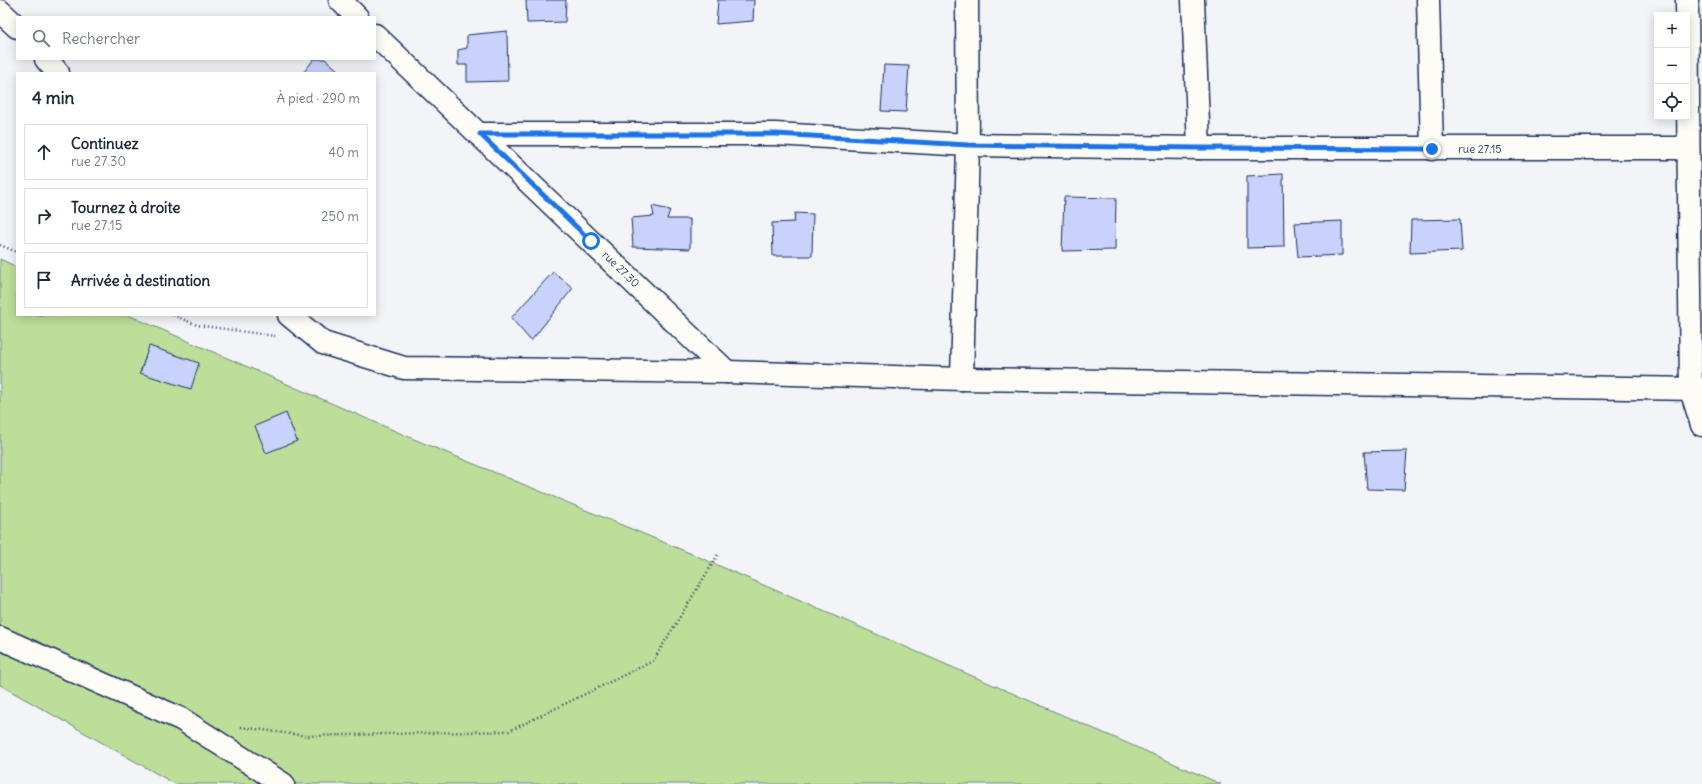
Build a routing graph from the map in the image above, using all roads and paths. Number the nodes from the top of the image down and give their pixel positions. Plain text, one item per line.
1 (340, 0) edge
2 (967, 0) edge
3 (1193, 0) edge
4 (1428, 0) edge
5 (1688, 0) edge
6 (356, 16) edge
7 (376, 36) edge
8 (47, 60) edge
9 (57, 72) edge
10 (480, 134) junction
11 (968, 145) junction
12 (1199, 148) junction
13 (1688, 148) junction
14 (1432, 149) junction
15 (0, 245) edge
16 (16, 252) edge
17 (176, 316) edge
18 (289, 316) edge
19 (276, 336) dead end
20 (727, 372) junction
21 (962, 379) junction
22 (1696, 390) edge
23 (1702, 425) edge
24 (719, 553) dead end
25 (0, 638) edge
26 (236, 726) dead end
27 (283, 784) edge

1 - 6 street
2 - 11 street
3 - 12 street
4 - 14 street
5 - 13 street
7 - 10 street, rue 27.30
8 - 9 street
10 - 11 street, rue 27.15
10 - 20 street, rue 27.30
11 - 12 street, rue 27.15
11 - 21 street
12 - 14 street, rue 27.15
13 - 14 street, rue 27.15
13 - 22 street
15 - 16 path
17 - 19 path
18 - 20 street
20 - 21 street
21 - 22 street
22 - 23 street
24 - 26 path
25 - 27 street

